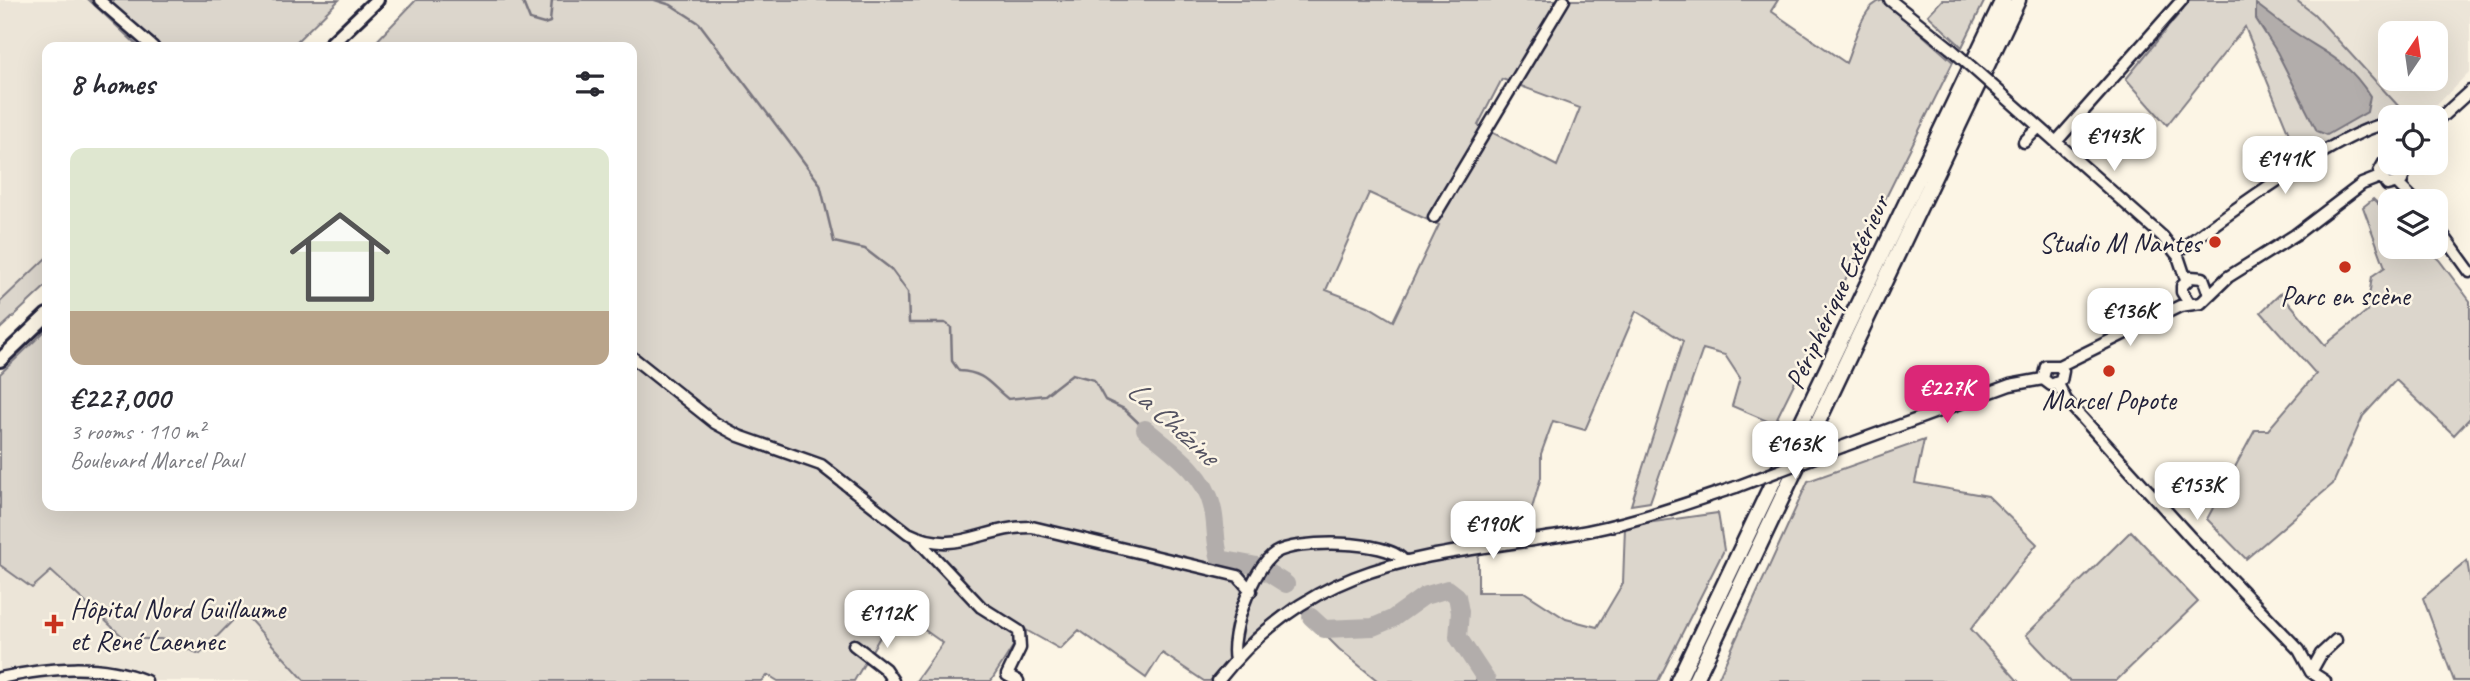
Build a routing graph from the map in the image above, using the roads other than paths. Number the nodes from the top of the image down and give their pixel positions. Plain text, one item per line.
1 (99, 0) edge
2 (377, 0) edge
3 (1564, 0) edge
4 (1890, 0) edge
5 (2003, 0) edge
6 (2018, 0) edge
7 (2182, 0) edge
8 (147, 42) edge
9 (333, 42) edge
10 (2470, 92) edge
11 (2448, 111) edge
12 (2378, 126) edge
13 (2039, 127) junction
14 (2024, 142) dead end
15 (2056, 142) junction
16 (2405, 175) edge
17 (2380, 177) joint
18 (2398, 184) junction
19 (2403, 189) edge
20 (1434, 217) dead end
21 (2448, 242) edge
22 (2176, 253) junction
23 (2470, 272) edge
24 (2186, 280) junction
25 (2208, 288) junction
26 (2189, 303) junction
27 (42, 320) edge
28 (0, 360) edge
29 (637, 361) edge
30 (2059, 366) junction
31 (2043, 379) junction
32 (2058, 384) junction
33 (915, 537) junction
34 (1403, 560) junction
35 (1251, 591) junction
36 (2336, 640) dead end
37 (854, 645) dead end
38 (1235, 660) junction
39 (2311, 672) junction
40 (0, 678) edge
41 (146, 681) edge
42 (893, 681) edge
43 (1018, 681) edge
44 (1218, 681) edge
45 (1678, 681) edge
46 (1695, 681) edge
47 (2325, 681) edge

1 - 8 street
2 - 9 main road
3 - 20 street
4 - 13 street, bridge
5 - 45 highway, Périphérique Extérieur
6 - 46 highway
7 - 15 street
10 - 11 street
12 - 22 street
13 - 14 street
13 - 15 street
15 - 22 street
16 - 18 street
17 - 18 street
17 - 25 street
18 - 19 street
21 - 23 street
22 - 24 street
24 - 25 street
24 - 26 street
25 - 26 street
26 - 30 street
27 - 28 main road
29 - 33 street
30 - 31 street
30 - 32 street
31 - 32 street
31 - 34 street, bridge
32 - 39 street
33 - 35 street
33 - 43 street
34 - 35 street
34 - 38 street
35 - 38 street
36 - 39 street
37 - 42 street
38 - 44 street
39 - 47 street
40 - 41 street

